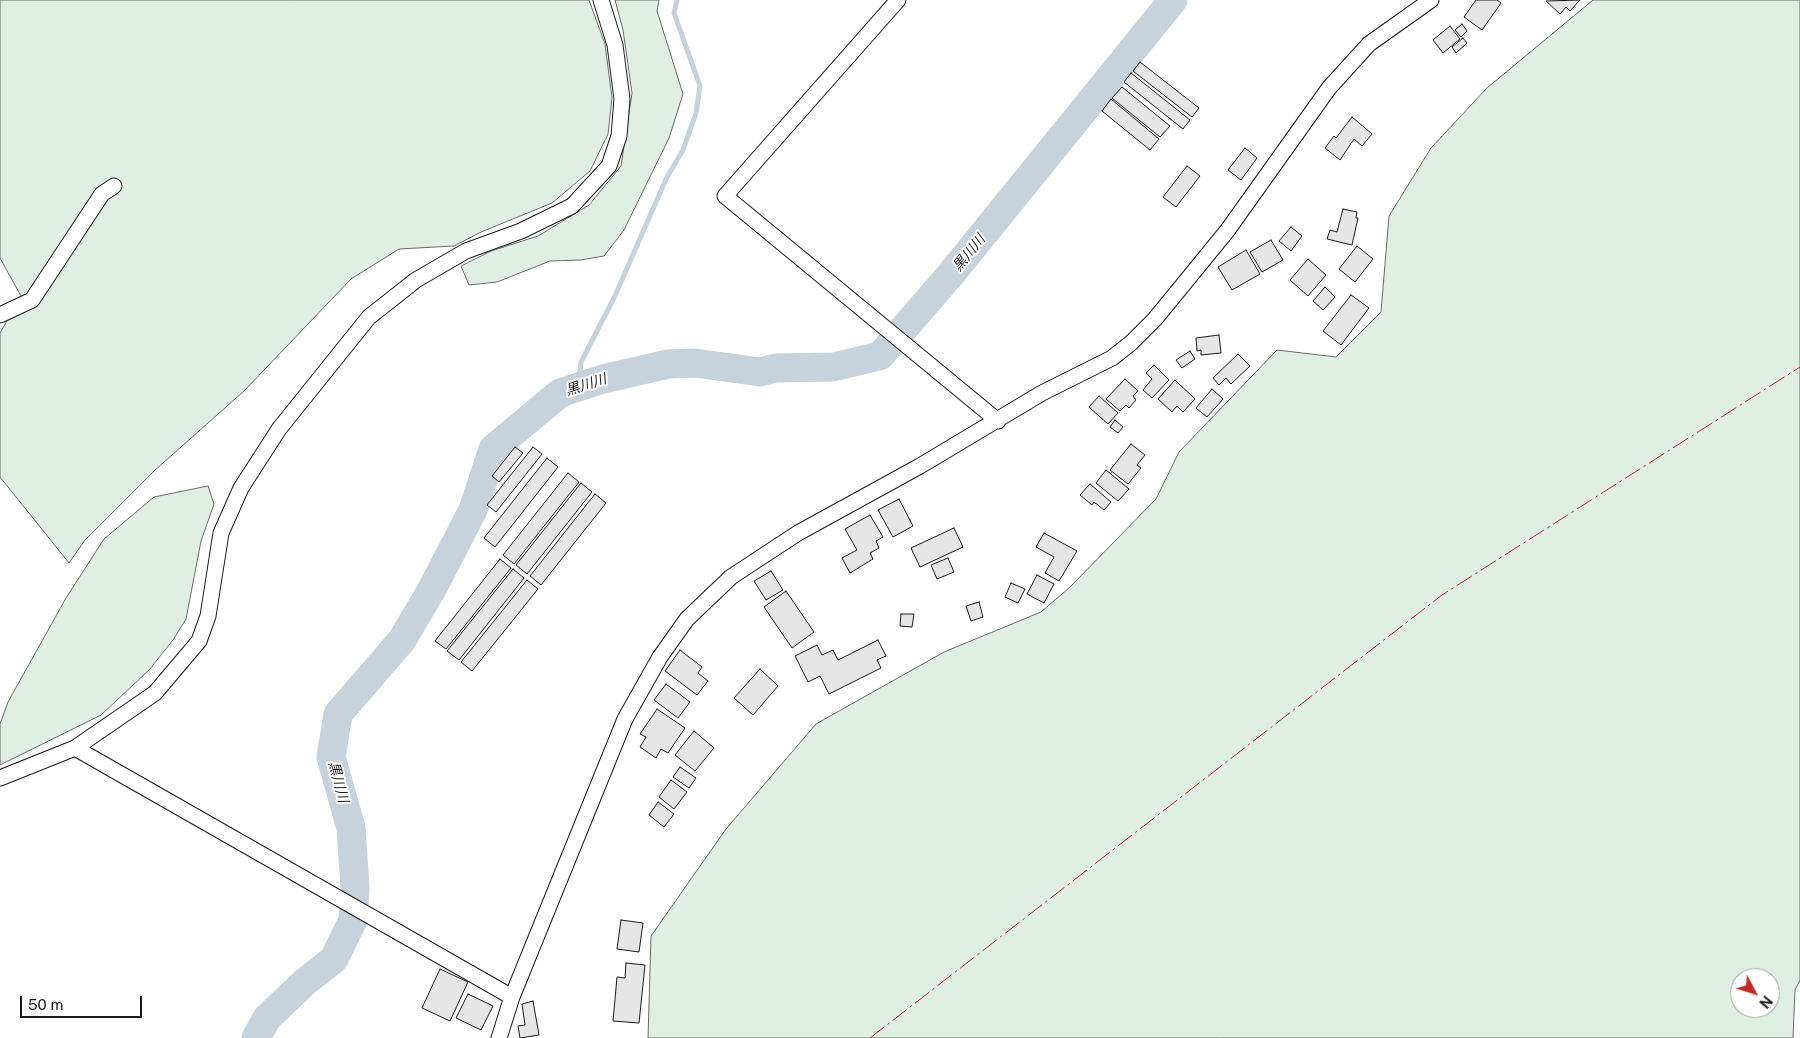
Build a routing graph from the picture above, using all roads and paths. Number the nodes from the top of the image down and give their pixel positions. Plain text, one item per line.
1 (601, 0) edge
2 (898, 0) edge
3 (1431, 0) edge
4 (114, 186) dead end
5 (0, 315) edge
6 (998, 421) junction
7 (75, 748) junction
8 (0, 778) edge
9 (512, 997) junction
10 (498, 1038) edge

1 - 7 street
2 - 6 street
3 - 6 street
4 - 5 street
6 - 9 street
7 - 8 street
7 - 9 street
9 - 10 street

